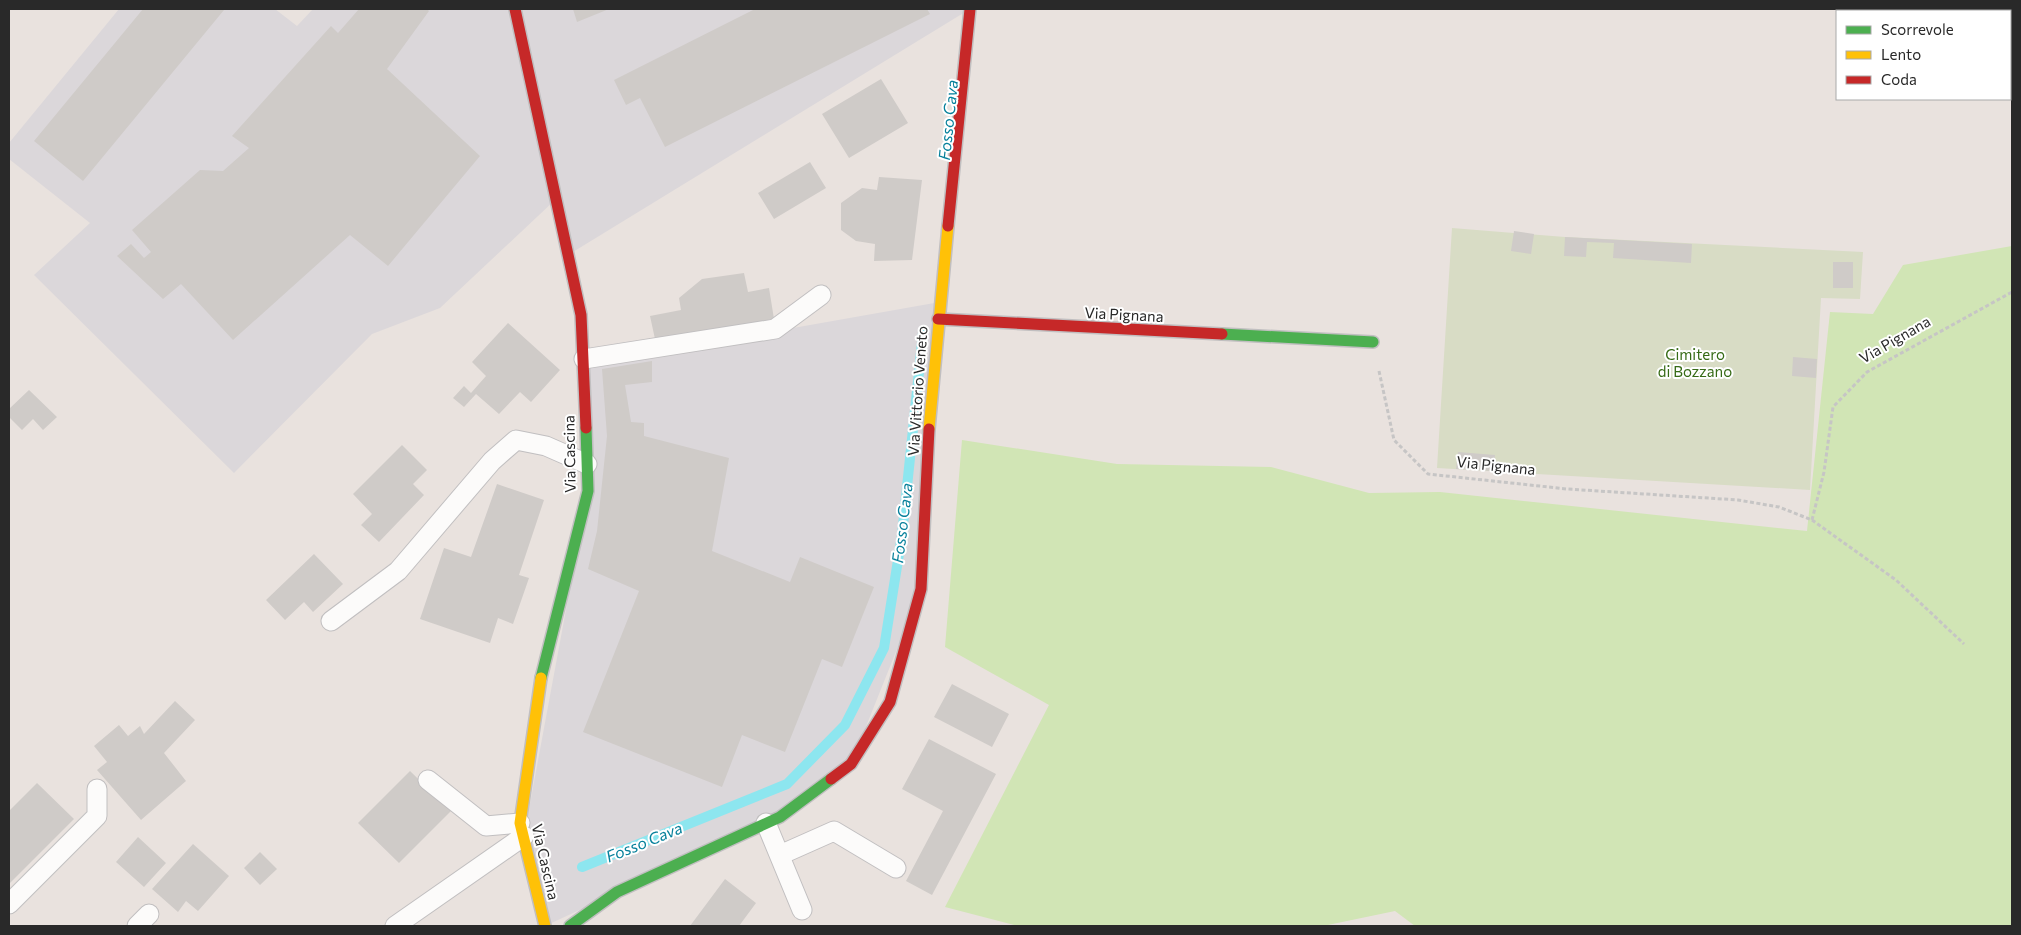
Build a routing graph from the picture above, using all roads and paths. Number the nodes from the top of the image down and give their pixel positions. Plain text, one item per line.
1 (515, 9) edge
2 (970, 9) edge
3 (2012, 292) edge
4 (821, 295) dead end
5 (938, 319) junction
6 (1373, 342) joint
7 (584, 359) junction
8 (587, 464) junction
9 (1812, 520) junction
10 (331, 621) dead end
11 (1964, 644) dead end
12 (428, 780) dead end
13 (97, 789) dead end
14 (766, 823) junction
15 (522, 830) junction
16 (780, 855) junction
17 (896, 868) dead end
18 (9, 904) edge
19 (802, 910) dead end
20 (395, 926) edge
21 (545, 926) edge
22 (570, 926) edge

1 - 7 street, Via Cascina
2 - 5 street, Via Vittorio Veneto
3 - 9 path, Via Pignana
4 - 7 lane
5 - 6 street, Via Pignana
5 - 14 street, Via Vittorio Veneto
6 - 9 path, Via Pignana
7 - 8 street, Via Cascina
8 - 10 lane
8 - 15 street, Via Cascina
9 - 11 path
12 - 15 lane
13 - 18 lane
14 - 16 lane
14 - 22 street, Via Vittorio Veneto
15 - 20 lane
15 - 21 street, Via Cascina
16 - 17 lane
16 - 19 lane

